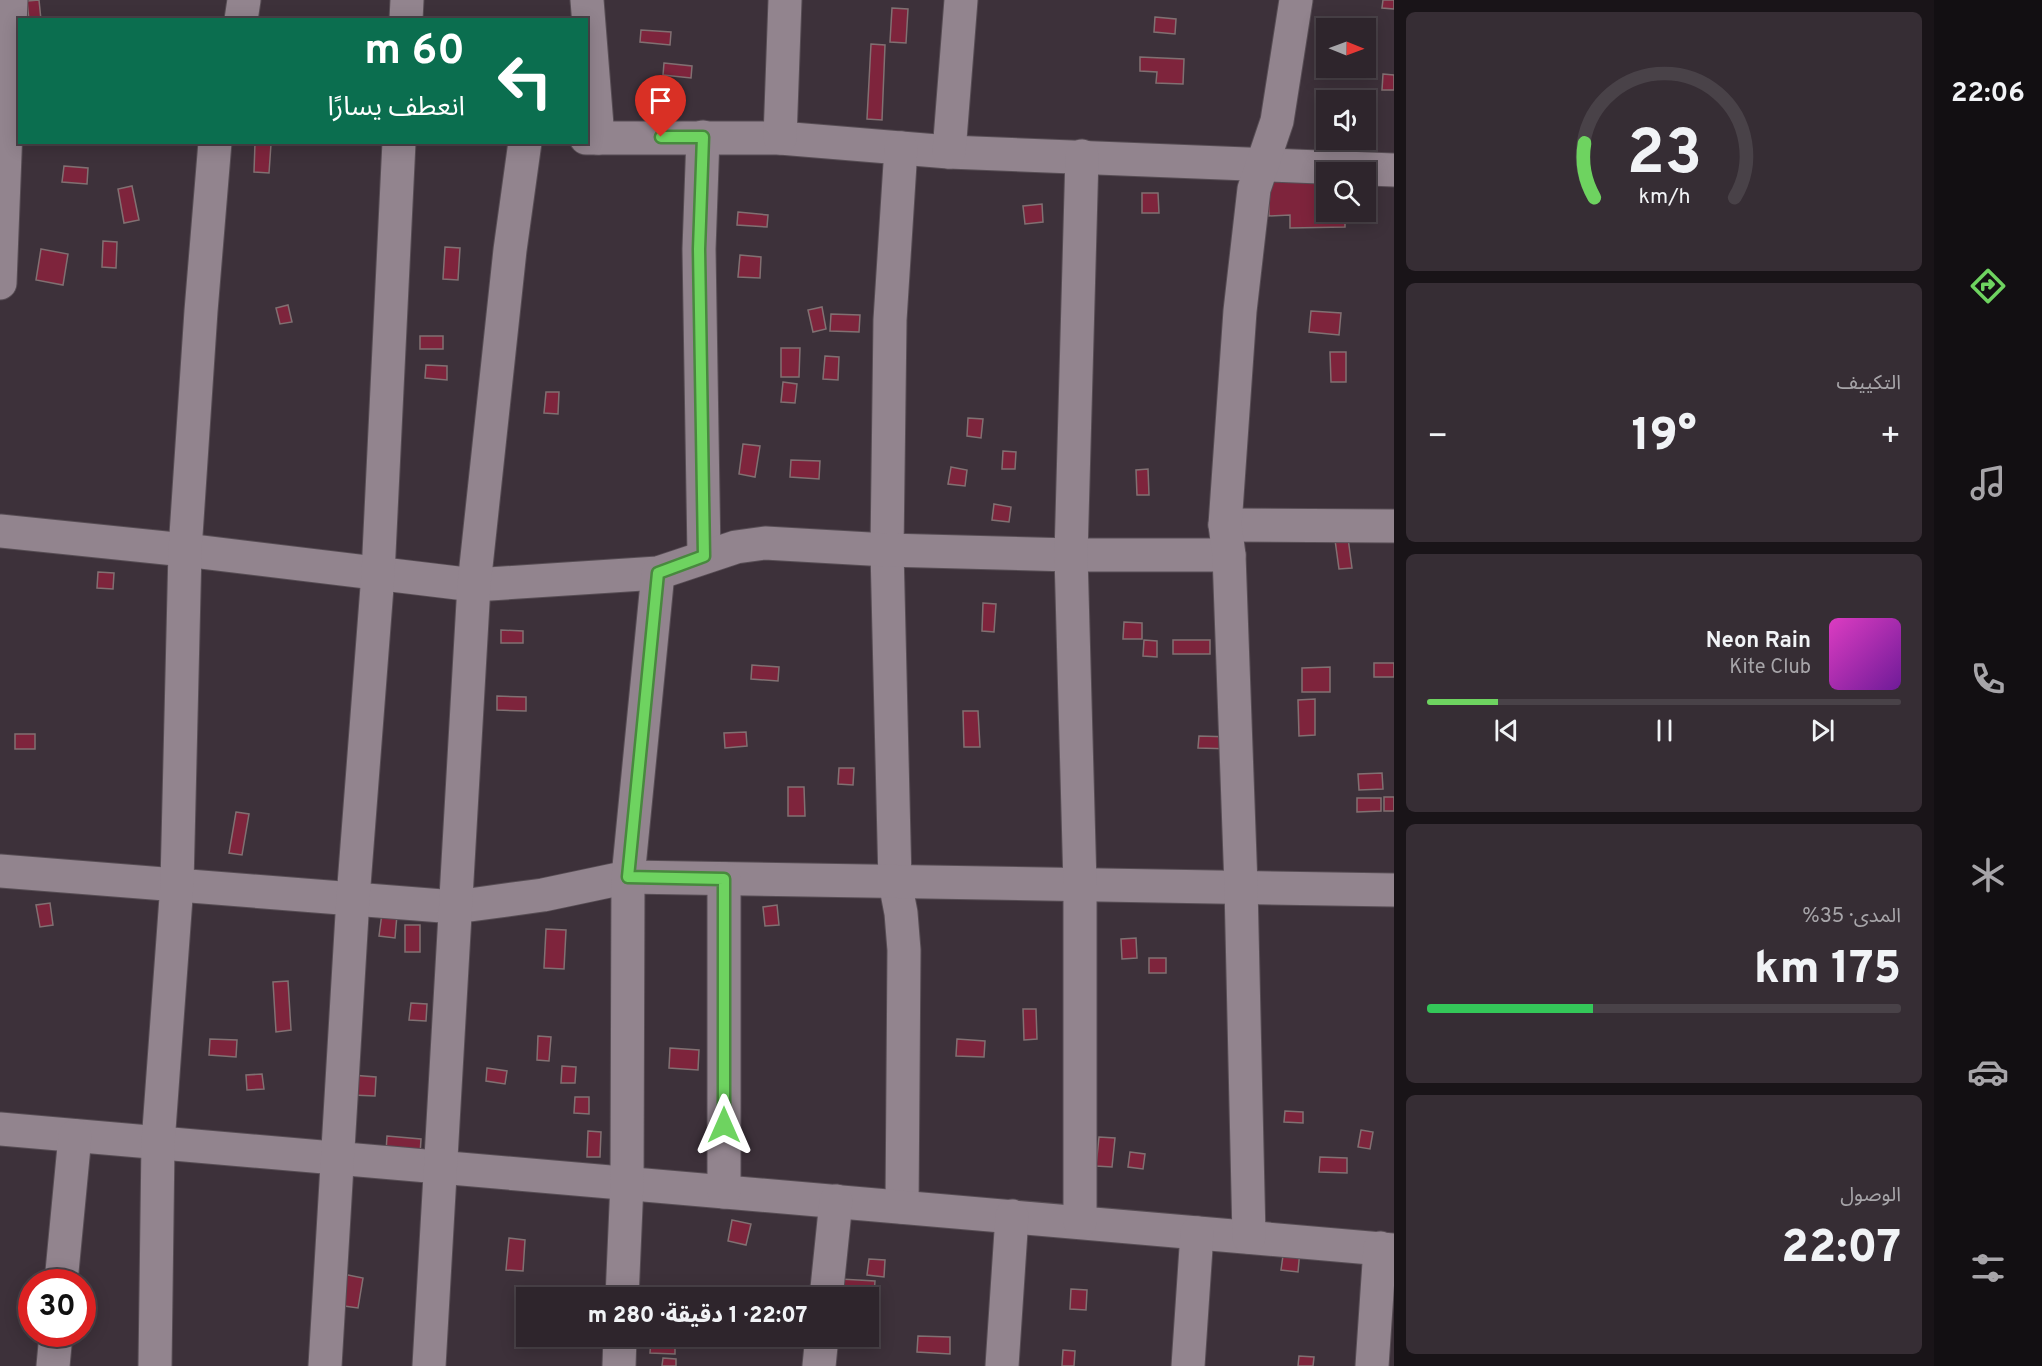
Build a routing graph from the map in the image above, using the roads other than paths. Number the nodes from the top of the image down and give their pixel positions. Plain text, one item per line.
1 (11, 0) edge
2 (244, 0) edge
3 (407, 0) edge
4 (587, 0) edge
5 (785, 0) edge
6 (961, 0) edge
7 (1296, 0) edge
8 (241, 18) edge
9 (406, 18) edge
10 (588, 18) edge
11 (588, 28) edge
12 (703, 137) junction
13 (592, 138) edge
14 (780, 138) junction
15 (215, 144) edge
16 (399, 144) edge
17 (525, 144) edge
18 (901, 148) junction
19 (949, 152) junction
20 (1082, 156) junction
21 (1262, 164) junction
22 (1394, 170) edge
23 (0, 283) edge
24 (1394, 526) edge
25 (0, 531) edge
26 (1227, 540) junction
27 (185, 550) junction
28 (887, 550) junction
29 (1071, 555) junction
30 (704, 556) junction
31 (658, 573) junction
32 (378, 574) junction
33 (474, 585) junction
34 (0, 871) edge
35 (628, 877) junction
36 (724, 879) junction
37 (895, 882) junction
38 (177, 884) junction
39 (1080, 885) junction
40 (1241, 886) junction
41 (1394, 890) edge
42 (353, 898) junction
43 (455, 907) junction
44 (0, 1129) edge
45 (75, 1136) junction
46 (158, 1143) junction
47 (339, 1158) junction
48 (441, 1167) junction
49 (627, 1183) junction
50 (724, 1192) junction
51 (836, 1201) junction
52 (902, 1207) junction
53 (1012, 1216) junction
54 (1080, 1222) junction
55 (1197, 1233) junction
56 (1249, 1237) junction
57 (1387, 1249) edge
58 (62, 1269) edge
59 (622, 1287) edge
60 (827, 1287) edge
61 (55, 1347) edge
62 (620, 1347) edge
63 (821, 1347) edge
64 (53, 1366) edge
65 (155, 1366) edge
66 (325, 1366) edge
67 (429, 1366) edge
68 (619, 1366) edge
69 (819, 1366) edge
70 (1002, 1366) edge
71 (1188, 1366) edge
72 (1372, 1366) edge

1 - 23 street
2 - 8 street
3 - 9 street
4 - 10 street
5 - 14 street
6 - 19 street
7 - 21 street
11 - 13 street
12 - 13 street
12 - 14 street
12 - 30 street
14 - 18 street
15 - 27 street
16 - 32 street
17 - 33 street
18 - 19 street
18 - 28 street
19 - 20 street
20 - 21 street
20 - 29 street
21 - 22 street
21 - 26 street
24 - 26 street
25 - 27 street
26 - 29 street
26 - 40 street
27 - 32 street
27 - 38 street
28 - 29 street
28 - 30 street
28 - 37 street
29 - 39 street
30 - 31 street
31 - 33 street
31 - 35 street
32 - 33 street
32 - 42 street
33 - 43 street
34 - 38 street
35 - 36 street
35 - 43 street
35 - 49 street
36 - 37 street
36 - 50 street
37 - 39 street
37 - 52 street
38 - 42 street
38 - 46 street
39 - 40 street
39 - 54 street
40 - 41 street
40 - 56 street
42 - 43 street
42 - 47 street
43 - 48 street
44 - 45 street
45 - 46 street
45 - 58 street
46 - 47 street
46 - 65 street
47 - 48 street
47 - 66 street
48 - 49 street
48 - 67 street
49 - 50 street
49 - 59 street
50 - 51 street
51 - 52 street
51 - 60 street
52 - 53 street
53 - 54 street
53 - 70 street
54 - 55 street
55 - 56 street
55 - 71 street
56 - 57 street
57 - 72 street
61 - 64 street
62 - 68 street
63 - 69 street

